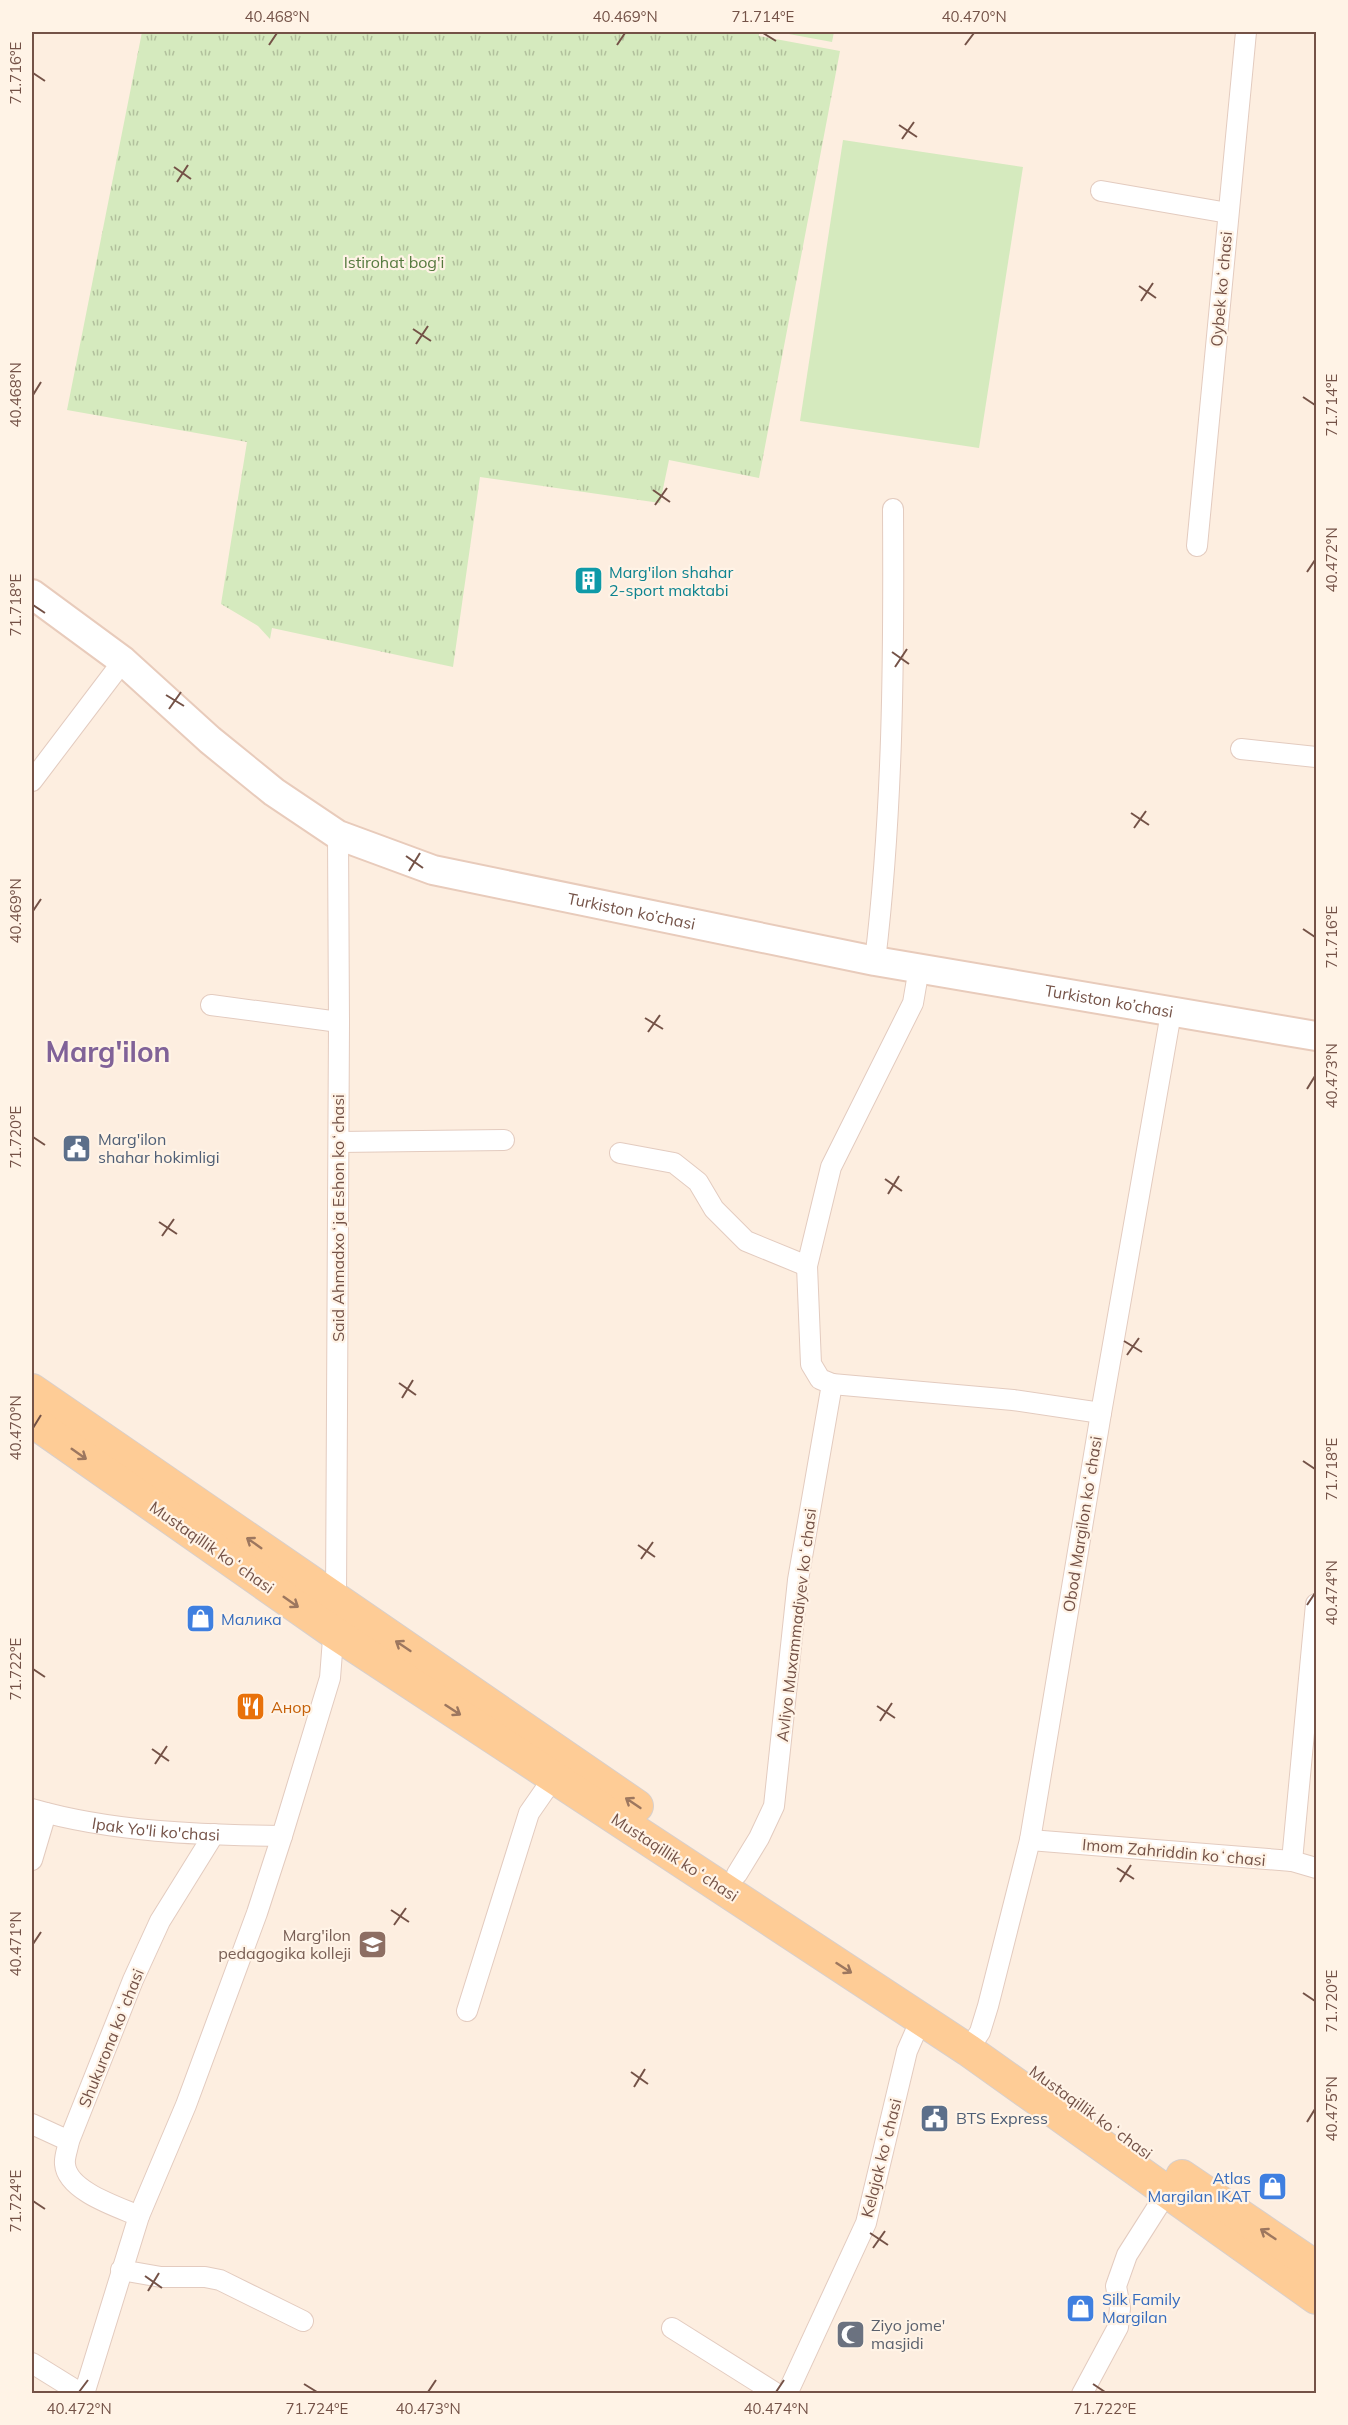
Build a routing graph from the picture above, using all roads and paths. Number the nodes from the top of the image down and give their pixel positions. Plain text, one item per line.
1 (1246, 32) edge
2 (1101, 191) dead end
3 (1228, 213) junction
4 (893, 509) dead end
5 (1197, 546) dead end
6 (32, 594) edge
7 (123, 661) junction
8 (1241, 749) dead end
9 (1317, 757) edge
10 (32, 781) edge
11 (338, 835) junction
12 (875, 961) junction
13 (919, 968) junction
14 (212, 1005) dead end
15 (1171, 1013) junction
16 (339, 1022) junction
17 (1317, 1036) edge
18 (504, 1140) dead end
19 (339, 1142) junction
20 (620, 1153) dead end
21 (807, 1266) junction
22 (832, 1384) junction
23 (32, 1390) edge
24 (1101, 1413) junction
25 (32, 1421) edge
26 (336, 1600) junction
27 (1317, 1604) edge
28 (333, 1632) junction
29 (554, 1777) junction
30 (39, 1811) edge
31 (214, 1834) junction
32 (282, 1836) junction
33 (1030, 1840) junction
34 (32, 1860) edge
35 (1292, 1861) junction
36 (1317, 1868) edge
37 (737, 1874) junction
38 (467, 2011) dead end
39 (921, 2019) junction
40 (974, 2041) junction
41 (32, 2124) edge
42 (69, 2141) junction
43 (1167, 2192) junction
44 (139, 2216) junction
45 (1317, 2267) edge
46 (121, 2270) junction
47 (1317, 2298) edge
48 (303, 2321) dead end
49 (672, 2328) dead end
50 (32, 2363) edge
51 (83, 2394) edge
52 (777, 2394) edge
53 (787, 2394) edge
54 (1082, 2394) edge

1 - 3 street, Oybek koʻchasi
2 - 3 street
3 - 5 street, Oybek koʻchasi
4 - 12 street
6 - 7 main road, Turkiston ko’chasi
7 - 10 street
7 - 11 main road, Turkiston ko’chasi
8 - 9 street
11 - 12 main road, Turkiston ko’chasi
11 - 16 street, Said Ahmadxoʻja Eshon koʻchasi
12 - 13 main road, Turkiston ko’chasi
13 - 15 main road, Turkiston ko’chasi
13 - 21 street
14 - 16 street
15 - 17 main road, Turkiston ko’chasi
15 - 24 street, Obod Margilon koʻchasi
16 - 19 street, Said Ahmadxoʻja Eshon koʻchasi
18 - 19 street
19 - 26 street, Said Ahmadxoʻja Eshon koʻchasi
20 - 21 street
21 - 22 street
22 - 24 street
22 - 37 street, Avliyo Muxammadiyev koʻchasi
26 -> 23 main road, Mustaqillik koʻchasi
24 - 33 street, Obod Margilon koʻchasi
25 -> 28 main road, Mustaqillik koʻchasi
26 - 28 street, Said Ahmadxoʻja Eshon koʻchasi
37 -> 26 main road, Mustaqillik koʻchasi
27 - 35 street
28 -> 29 main road, Mustaqillik koʻchasi
28 - 32 street, Said Ahmadxoʻja Eshon koʻchasi
29 - 38 street
29 -> 39 main road, Mustaqillik koʻchasi
30 - 31 street, Ipak Yo'li ko'chasi
30 - 34 street
31 - 32 street, Ipak Yo'li ko'chasi
31 - 42 street, Shukurona koʻchasi
32 - 44 street, Said Ahmadxoʻja Eshon koʻchasi
33 - 35 street, Imom Zahriddin koʻchasi
33 - 40 street, Obod Margilon koʻchasi
35 - 36 street, Imom Zahriddin koʻchasi
37 - 40 main road, Mustaqillik koʻchasi
39 - 40 main road, Mustaqillik koʻchasi
39 - 53 street, Kelajak koʻchasi
40 - 43 main road, Mustaqillik koʻchasi
45 -> 40 main road, Mustaqillik koʻchasi
41 - 42 street
42 - 44 street, Shukurona koʻchasi
43 - 47 main road, Mustaqillik koʻchasi
43 - 54 street
44 - 46 street, Said Ahmadxoʻja Eshon koʻchasi
46 - 48 street
46 - 51 street, Said Ahmadxoʻja Eshon koʻchasi
49 - 52 street
50 - 51 street

